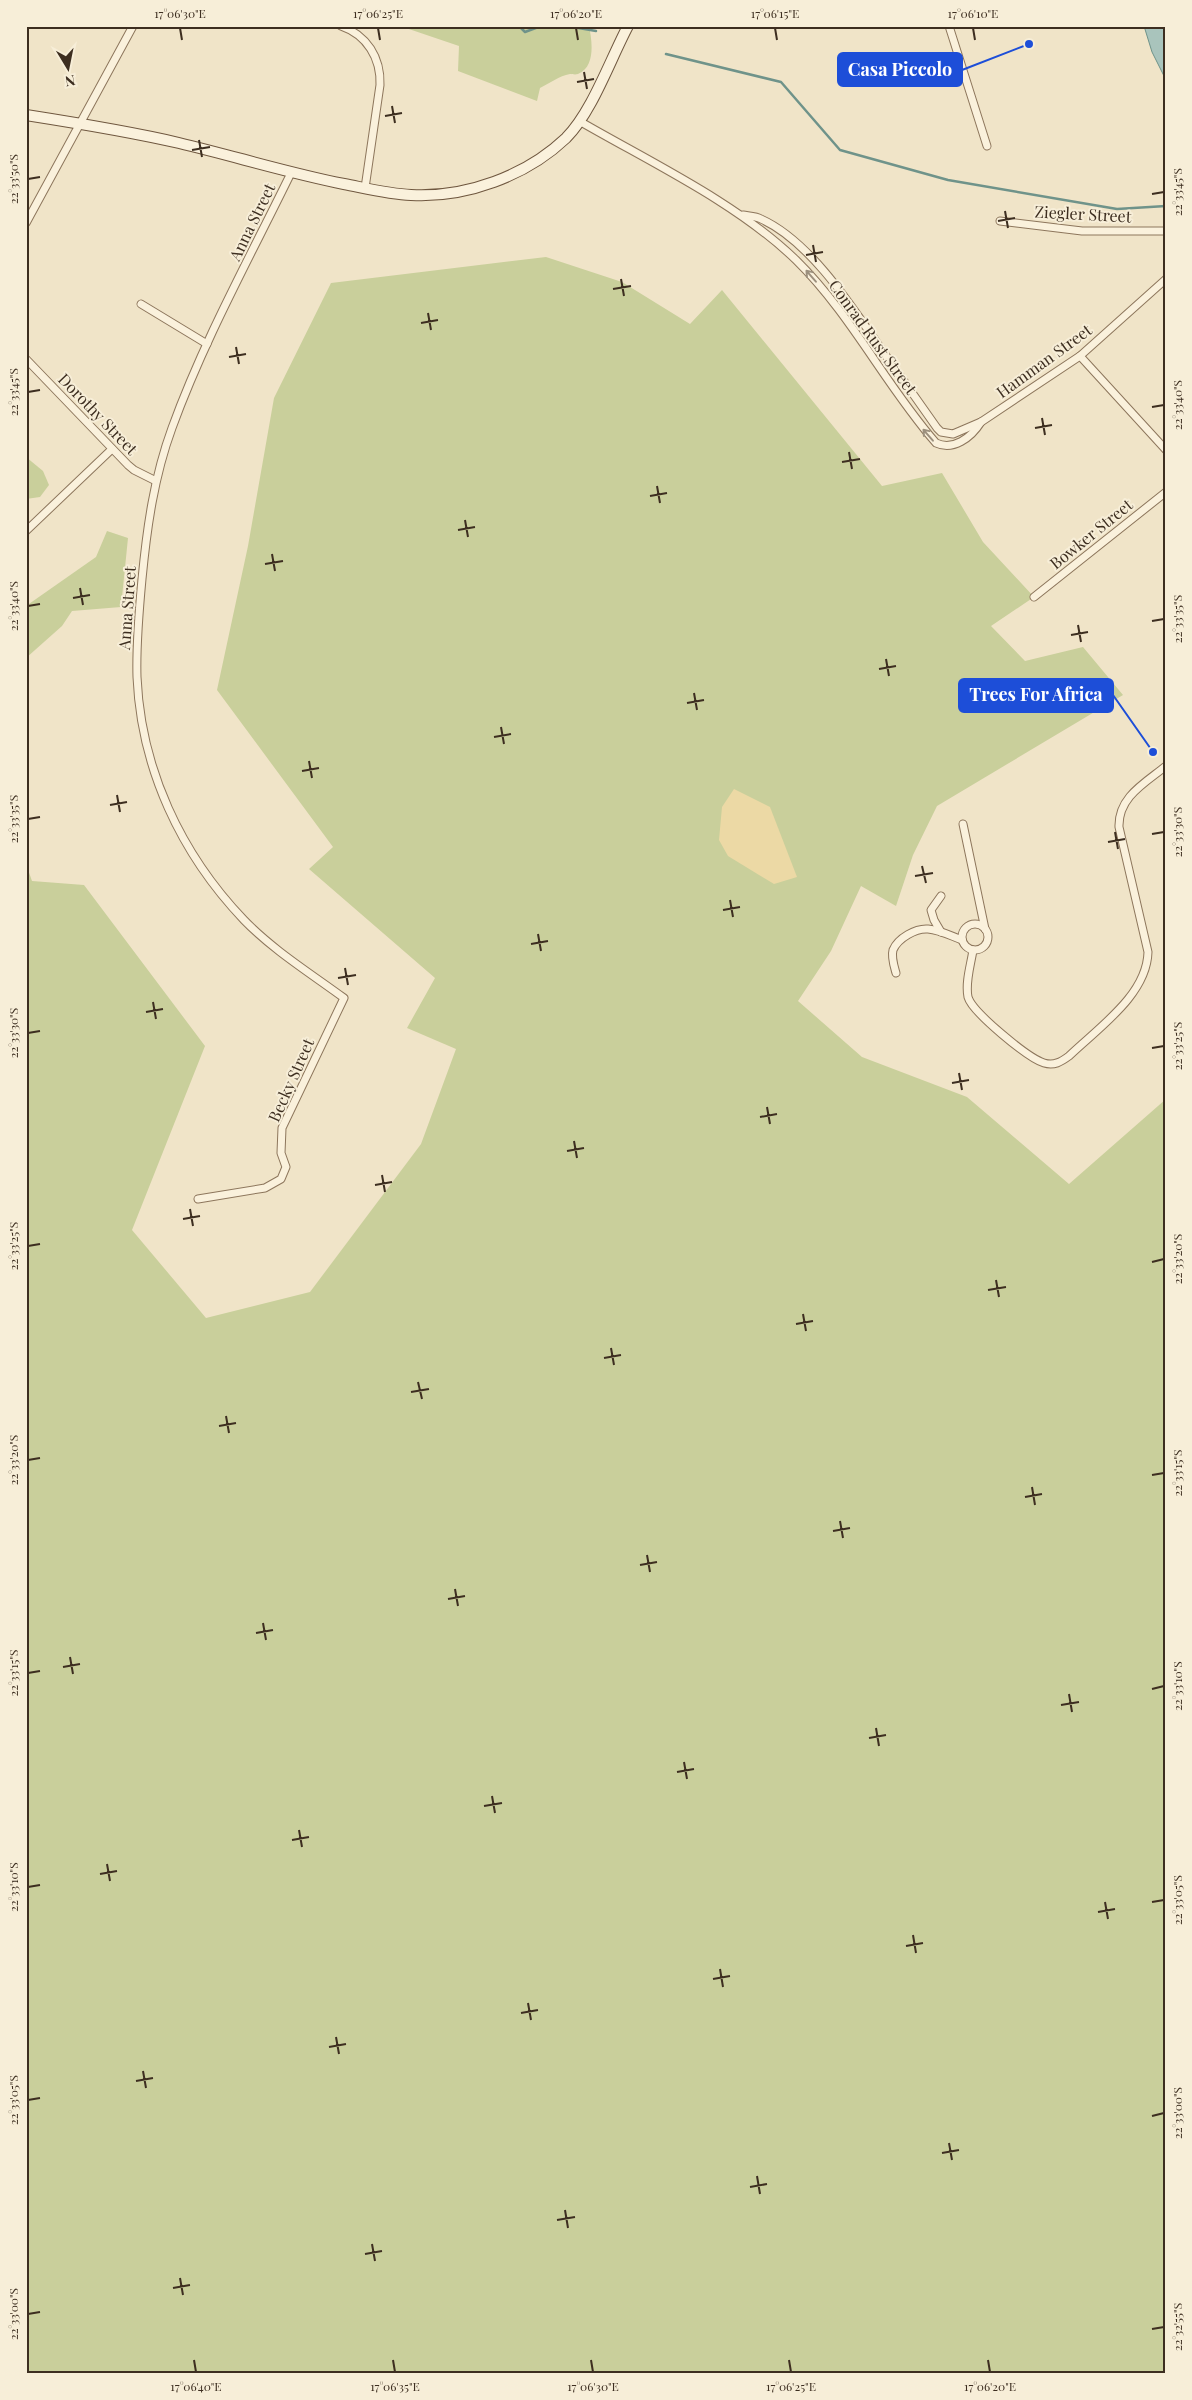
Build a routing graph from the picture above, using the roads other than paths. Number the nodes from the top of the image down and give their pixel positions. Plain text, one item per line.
1 (133, 26) edge
2 (341, 26) edge
3 (628, 26) edge
4 (949, 26) edge
5 (26, 115) edge
6 (581, 122) junction
7 (82, 124) junction
8 (987, 146) dead end
9 (291, 173) junction
10 (365, 188) junction
11 (742, 215) junction
12 (1000, 221) dead end
13 (26, 223) edge
14 (1166, 232) edge
15 (1166, 279) edge
16 (141, 304) dead end
17 (207, 344) junction
18 (1080, 356) junction
19 (26, 360) edge
20 (981, 422) junction
21 (953, 434) joint
22 (112, 449) junction
23 (1166, 450) edge
24 (156, 481) junction
25 (1166, 492) edge
26 (26, 531) edge
27 (1034, 597) dead end
28 (1166, 766) edge
29 (963, 824) dead end
30 (940, 896) dead end
31 (985, 930) junction
32 (942, 932) junction
33 (962, 940) junction
34 (973, 950) junction
35 (896, 973) dead end
36 (344, 998) joint
37 (198, 1199) dead end

1 - 7 street
2 - 10 street
3 - 6 street
4 - 8 street
5 - 7 street
6 - 10 street
6 - 11 street, Conrad Rust Street
7 - 9 street
7 - 13 street
9 - 10 street
9 - 17 street, Anna Street
20 -> 11 street, Conrad Rust Street
11 - 21 street, Conrad Rust Street
12 - 14 street, Ziegler Street
15 - 18 street, Hamman Street
16 - 17 street
17 - 24 street, Anna Street
18 - 20 street, Hamman Street
18 - 23 street
19 - 22 street, Dorothy Street
20 - 21 street, Hamman Street
22 - 24 street, Dorothy Street
22 - 26 street
24 - 36 street, Anna Street
25 - 27 street, Bowker Street
28 - 34 street
29 - 31 street
30 - 32 street
31 - 33 street
31 - 34 street
32 - 33 street
32 - 35 street
33 - 34 street
36 - 37 street, Becky Street

